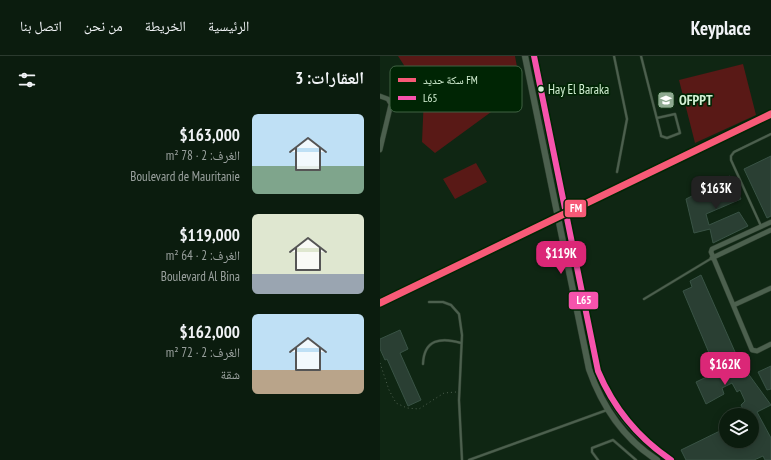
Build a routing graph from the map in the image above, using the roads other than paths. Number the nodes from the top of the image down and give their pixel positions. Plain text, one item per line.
1 (525, 56) edge
2 (534, 56) edge
3 (614, 56) edge
4 (641, 56) edge
5 (380, 96) edge
6 (390, 102) edge
7 (390, 108) edge
8 (657, 118) junction
9 (771, 134) edge
10 (380, 150) edge
11 (617, 172) dead end
12 (771, 222) edge
13 (761, 227) junction
14 (771, 230) edge
15 (712, 256) junction
16 (771, 288) edge
17 (644, 299) dead end
18 (429, 302) dead end
19 (734, 305) junction
20 (461, 343) junction
21 (771, 344) edge
22 (423, 364) dead end
23 (608, 410) junction
24 (462, 460) edge
25 (469, 460) edge
26 (598, 460) edge
27 (636, 460) edge
28 (657, 460) edge
29 (671, 460) edge

1 - 23 main road
2 - 29 main road
3 - 11 lane
4 - 8 lane
5 - 6 street
7 - 10 street
8 - 8 lane
9 - 13 lane
12 - 13 street
13 - 15 street
14 - 15 street
15 - 17 lane
15 - 19 street
16 - 19 street
18 - 20 lane
19 - 21 street
20 - 22 lane
20 - 24 lane
23 - 25 lane
23 - 28 main road
26 - 27 lane

